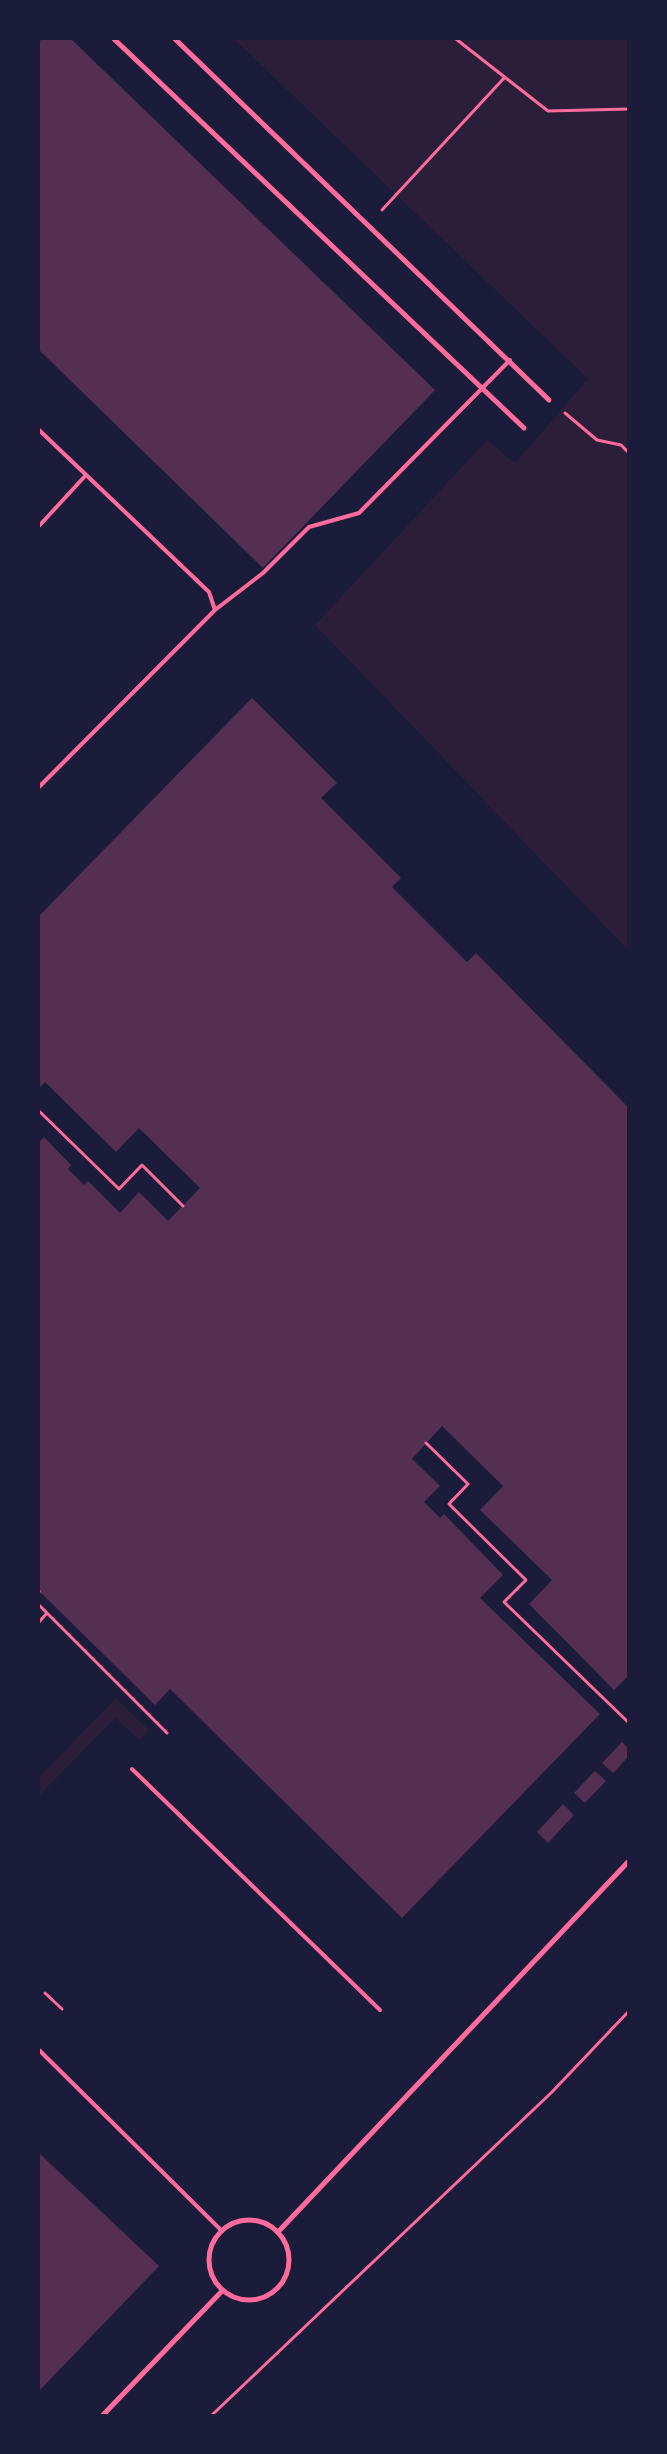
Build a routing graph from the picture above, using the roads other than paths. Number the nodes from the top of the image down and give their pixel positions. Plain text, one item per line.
1 (114, 39) edge
2 (175, 39) edge
3 (510, 360) junction
4 (484, 388) junction
5 (549, 400) road end
6 (524, 428) dead end
7 (39, 430) edge
8 (86, 475) junction
9 (39, 526) edge
10 (215, 610) junction
11 (39, 787) edge
12 (132, 1769) dead end
13 (628, 1862) edge
14 (380, 2010) dead end
15 (39, 2050) edge
16 (222, 2231) junction
17 (278, 2232) junction
18 (223, 2290) junction
19 (103, 2415) edge

1 - 4 street
2 - 3 street
3 - 4 lane
3 - 5 street
4 - 6 street
4 - 10 lane
7 - 8 lane
8 - 9 lane
8 - 10 lane
10 - 11 lane
12 - 14 lane
13 - 17 street
15 - 16 lane
16 - 17 street
16 - 18 street
17 - 18 street
18 - 19 street

